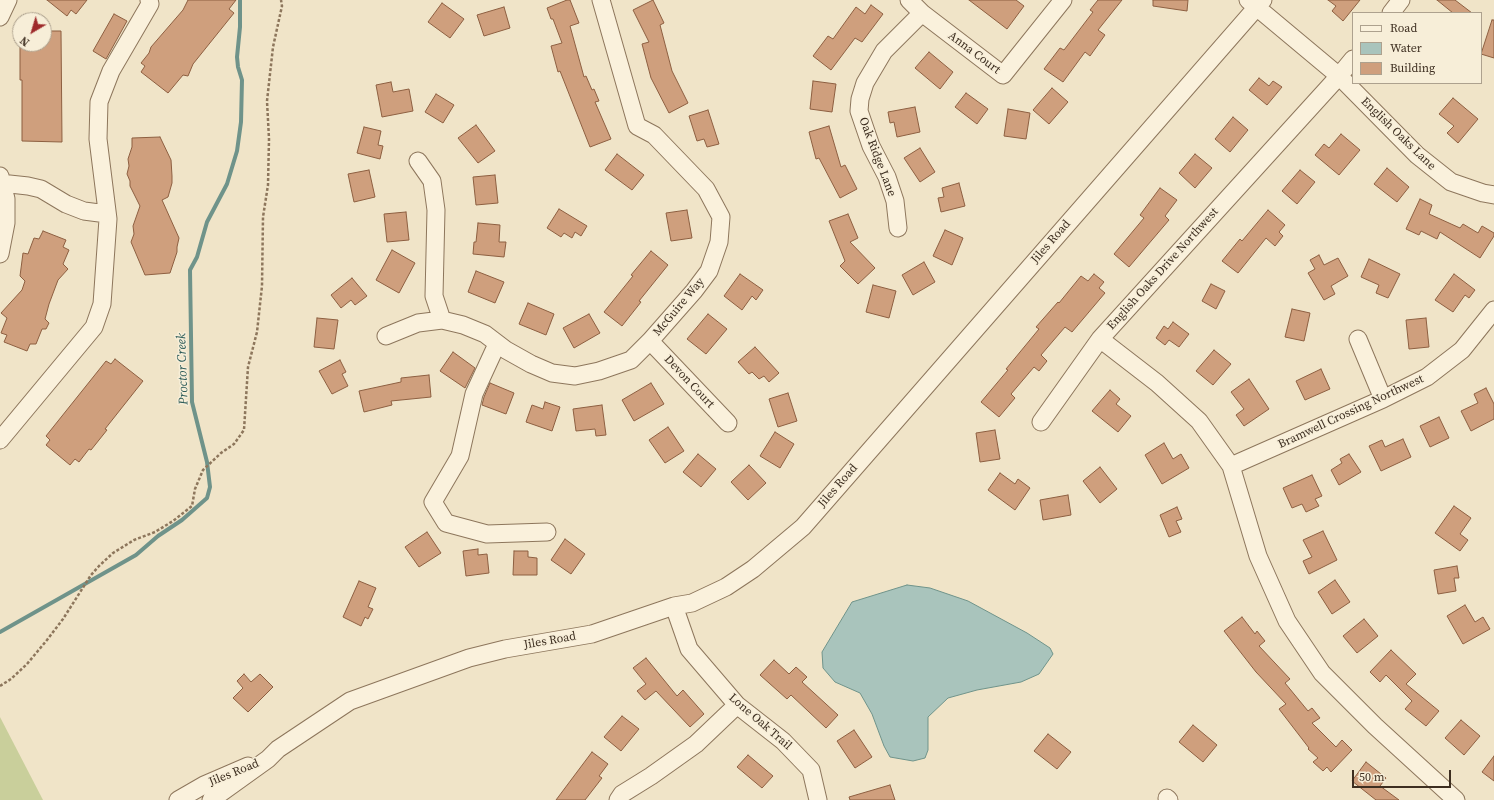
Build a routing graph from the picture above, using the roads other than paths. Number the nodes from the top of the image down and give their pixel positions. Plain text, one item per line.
1 (8, 0) edge
2 (149, 0) edge
3 (601, 0) edge
4 (909, 0) edge
5 (1063, 0) edge
6 (1401, 0) edge
7 (1256, 3) edge
8 (1392, 12) edge
9 (922, 13) junction
10 (0, 17) edge
11 (1352, 60) edge
12 (1339, 76) junction
13 (418, 161) dead end
14 (1, 181) edge
15 (1494, 195) edge
16 (107, 214) junction
17 (898, 228) dead end
18 (0, 254) edge
19 (1494, 310) edge
20 (442, 320) junction
21 (386, 336) dead end
22 (1358, 339) dead end
23 (1100, 340) junction
24 (650, 341) junction
25 (497, 344) junction
26 (1383, 399) junction
27 (1041, 422) dead end
28 (728, 423) dead end
29 (0, 440) edge
30 (1231, 466) junction
31 (547, 532) dead end
32 (674, 606) junction
33 (737, 705) junction
34 (268, 759) junction
35 (178, 800) edge
36 (211, 800) edge
37 (618, 800) edge
38 (818, 800) edge
39 (1456, 800) edge

1 - 10 street
2 - 16 street
3 - 24 street, McGuire Way
4 - 9 street, Anna Court
5 - 9 street, Anna Court
6 - 8 street
7 - 12 street, English Oaks Lane
7 - 32 street, Jiles Road
9 - 17 street, Oak Ridge Lane
11 - 12 street, English Oaks Drive Northwest
12 - 15 street, English Oaks Lane
12 - 23 street, English Oaks Drive Northwest
13 - 20 street
14 - 16 street
14 - 18 street
16 - 29 street
19 - 26 street, Bramwell Crossing Northwest
20 - 21 street, McGuire Way
20 - 25 street, McGuire Way
22 - 26 street
23 - 27 street
23 - 30 street, English Oaks Drive Northwest
24 - 25 street, McGuire Way
24 - 28 street, Devon Court
25 - 31 street
26 - 30 street, Bramwell Crossing Northwest
30 - 39 street, English Oaks Drive Northwest
32 - 33 street, Lone Oak Trail
32 - 34 street, Jiles Road
33 - 37 street
33 - 38 street, Lone Oak Trail
34 - 35 street, Jiles Road
34 - 36 street, Jiles Road

